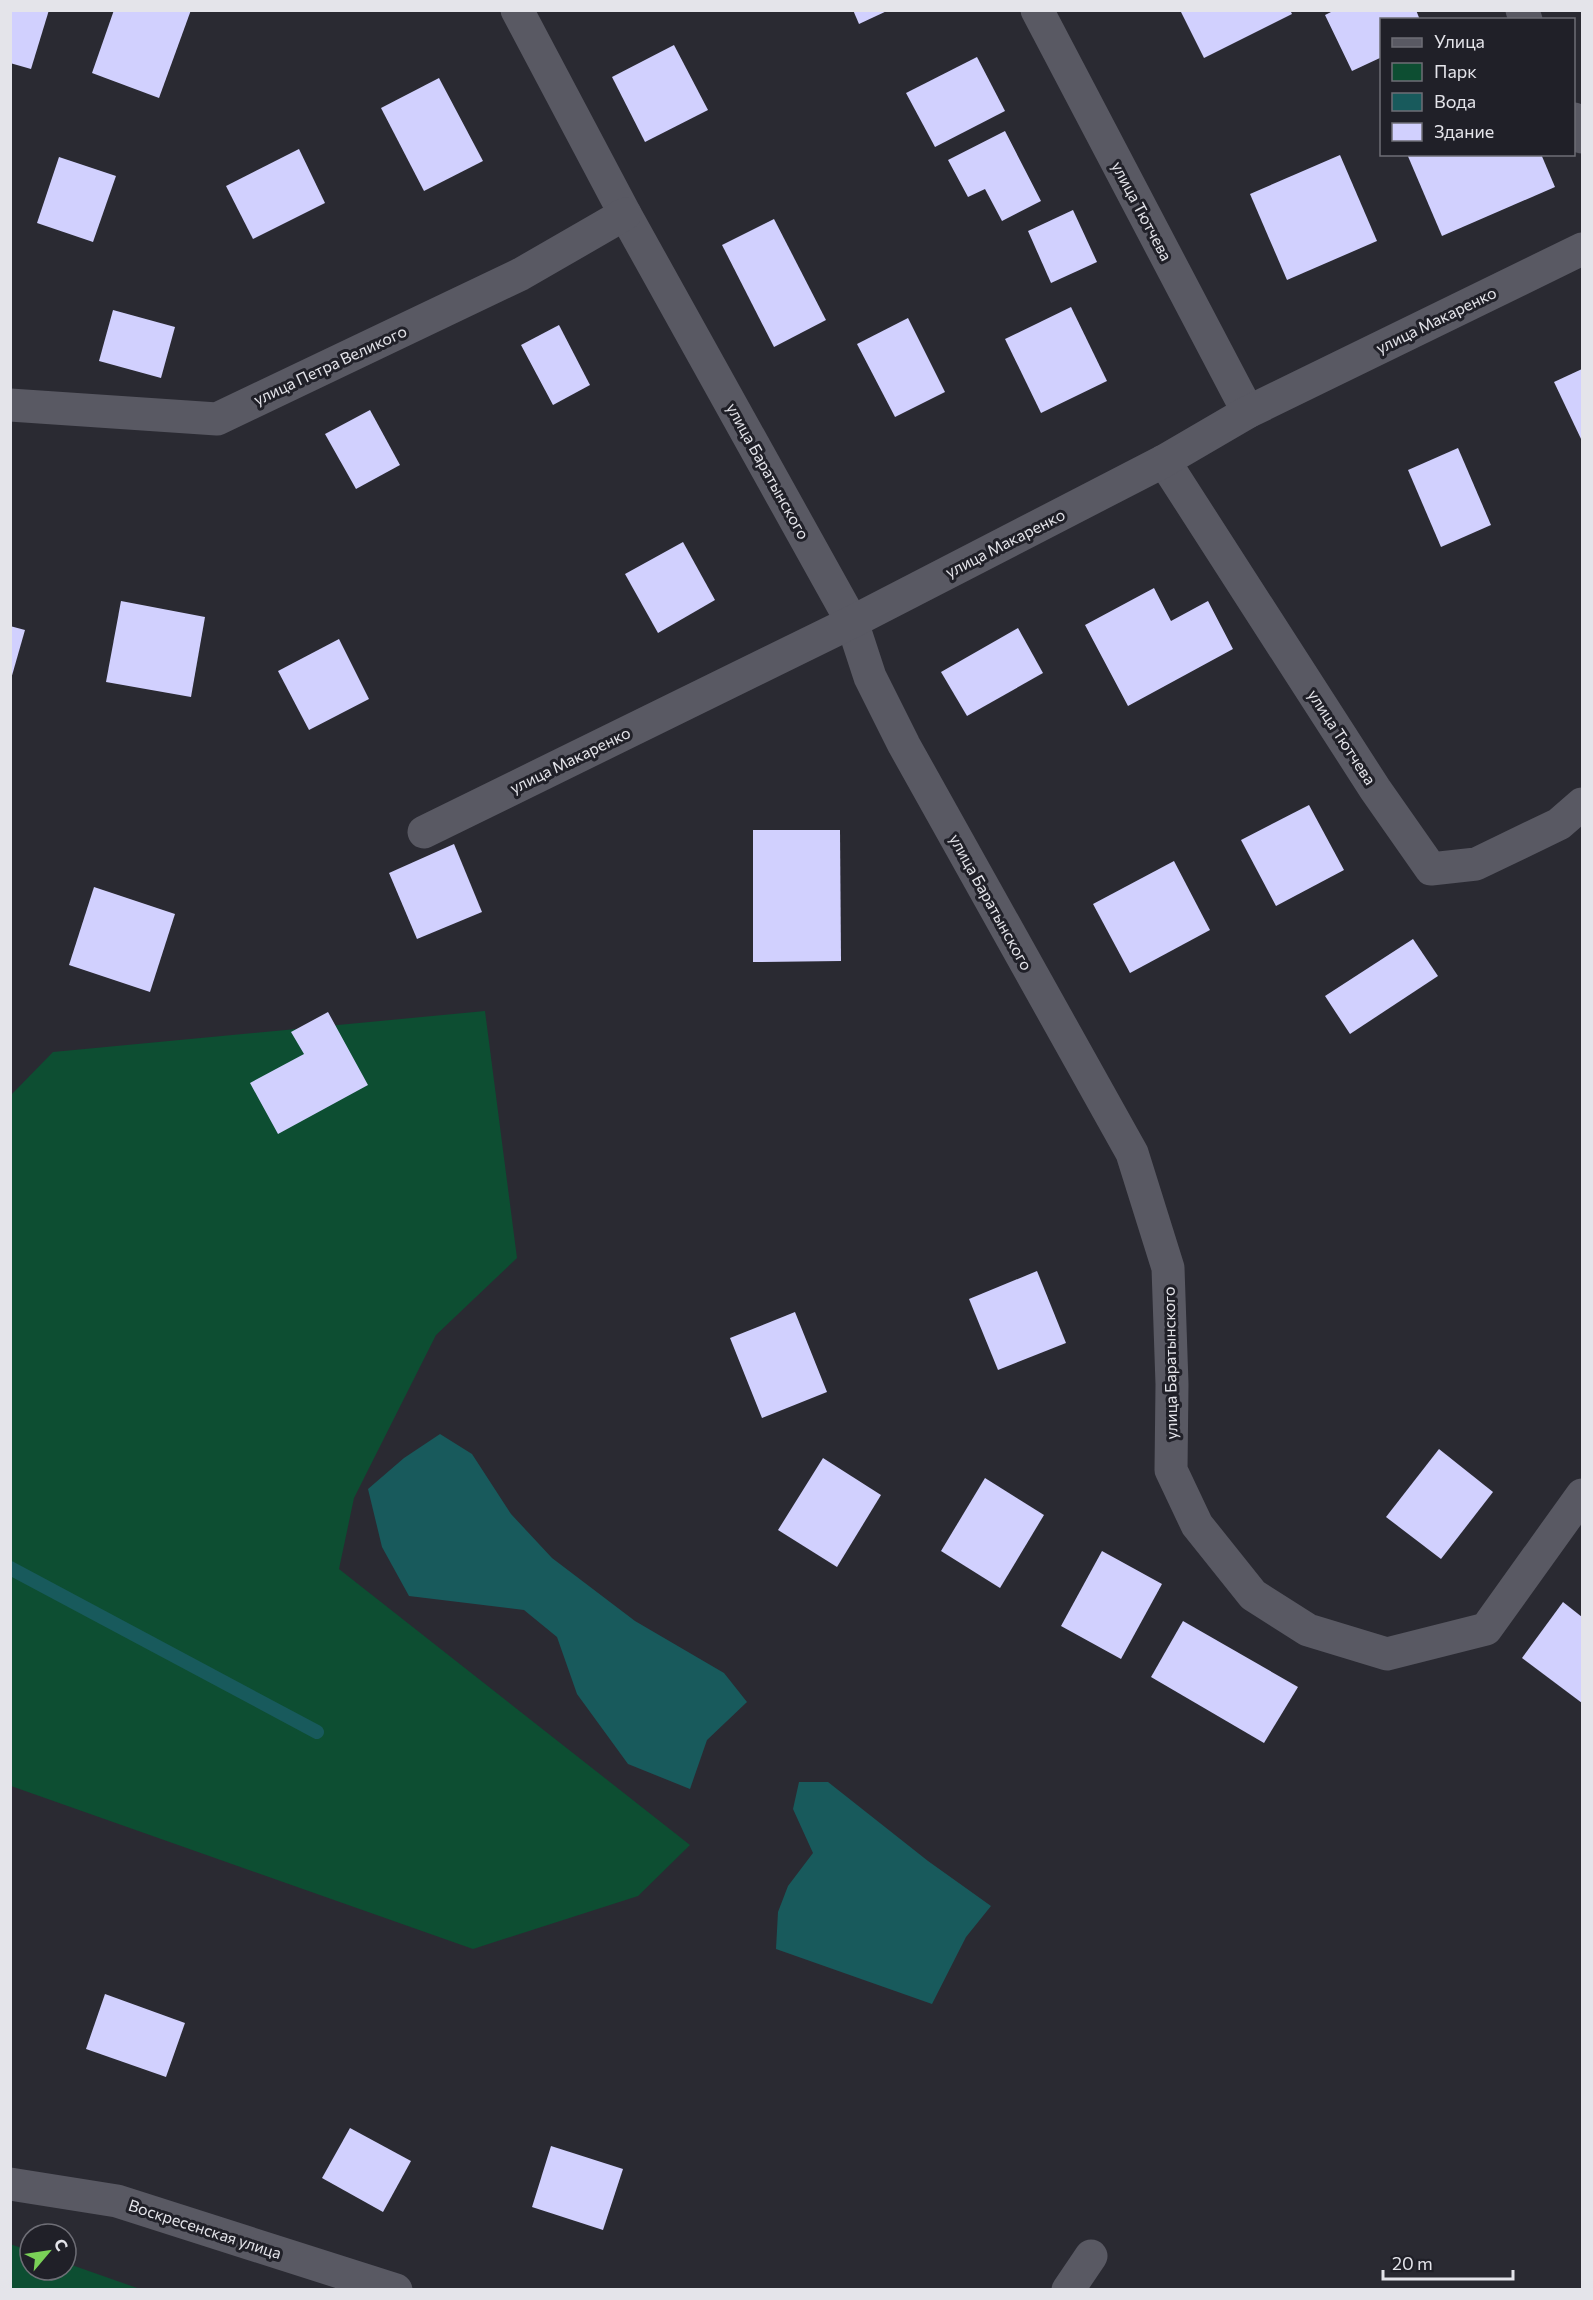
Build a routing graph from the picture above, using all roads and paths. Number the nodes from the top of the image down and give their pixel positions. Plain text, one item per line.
1 (517, 10) edge
2 (1037, 10) edge
3 (1575, 121) edge
4 (1582, 137) edge
5 (625, 214) junction
6 (1582, 249) edge
7 (10, 405) edge
8 (1248, 412) junction
9 (1164, 461) junction
10 (852, 622) junction
11 (1582, 804) edge
12 (424, 832) dead end
13 (1582, 1495) edge
14 (10, 2184) edge
15 (1090, 2256) dead end
16 (396, 2289) edge
17 (1068, 2289) edge

1 - 5 street, улица Баратынского
2 - 8 street, улица Тютчева
3 - 4 street
5 - 7 street, улица Петра Великого
5 - 10 street, улица Баратынского
6 - 8 street, улица Макаренко
8 - 9 street, улица Макаренко
9 - 10 street, улица Макаренко
9 - 11 street, улица Тютчева
10 - 12 street, улица Макаренко
10 - 13 street, улица Баратынского
14 - 16 street, Воскресенская улица
15 - 17 street

